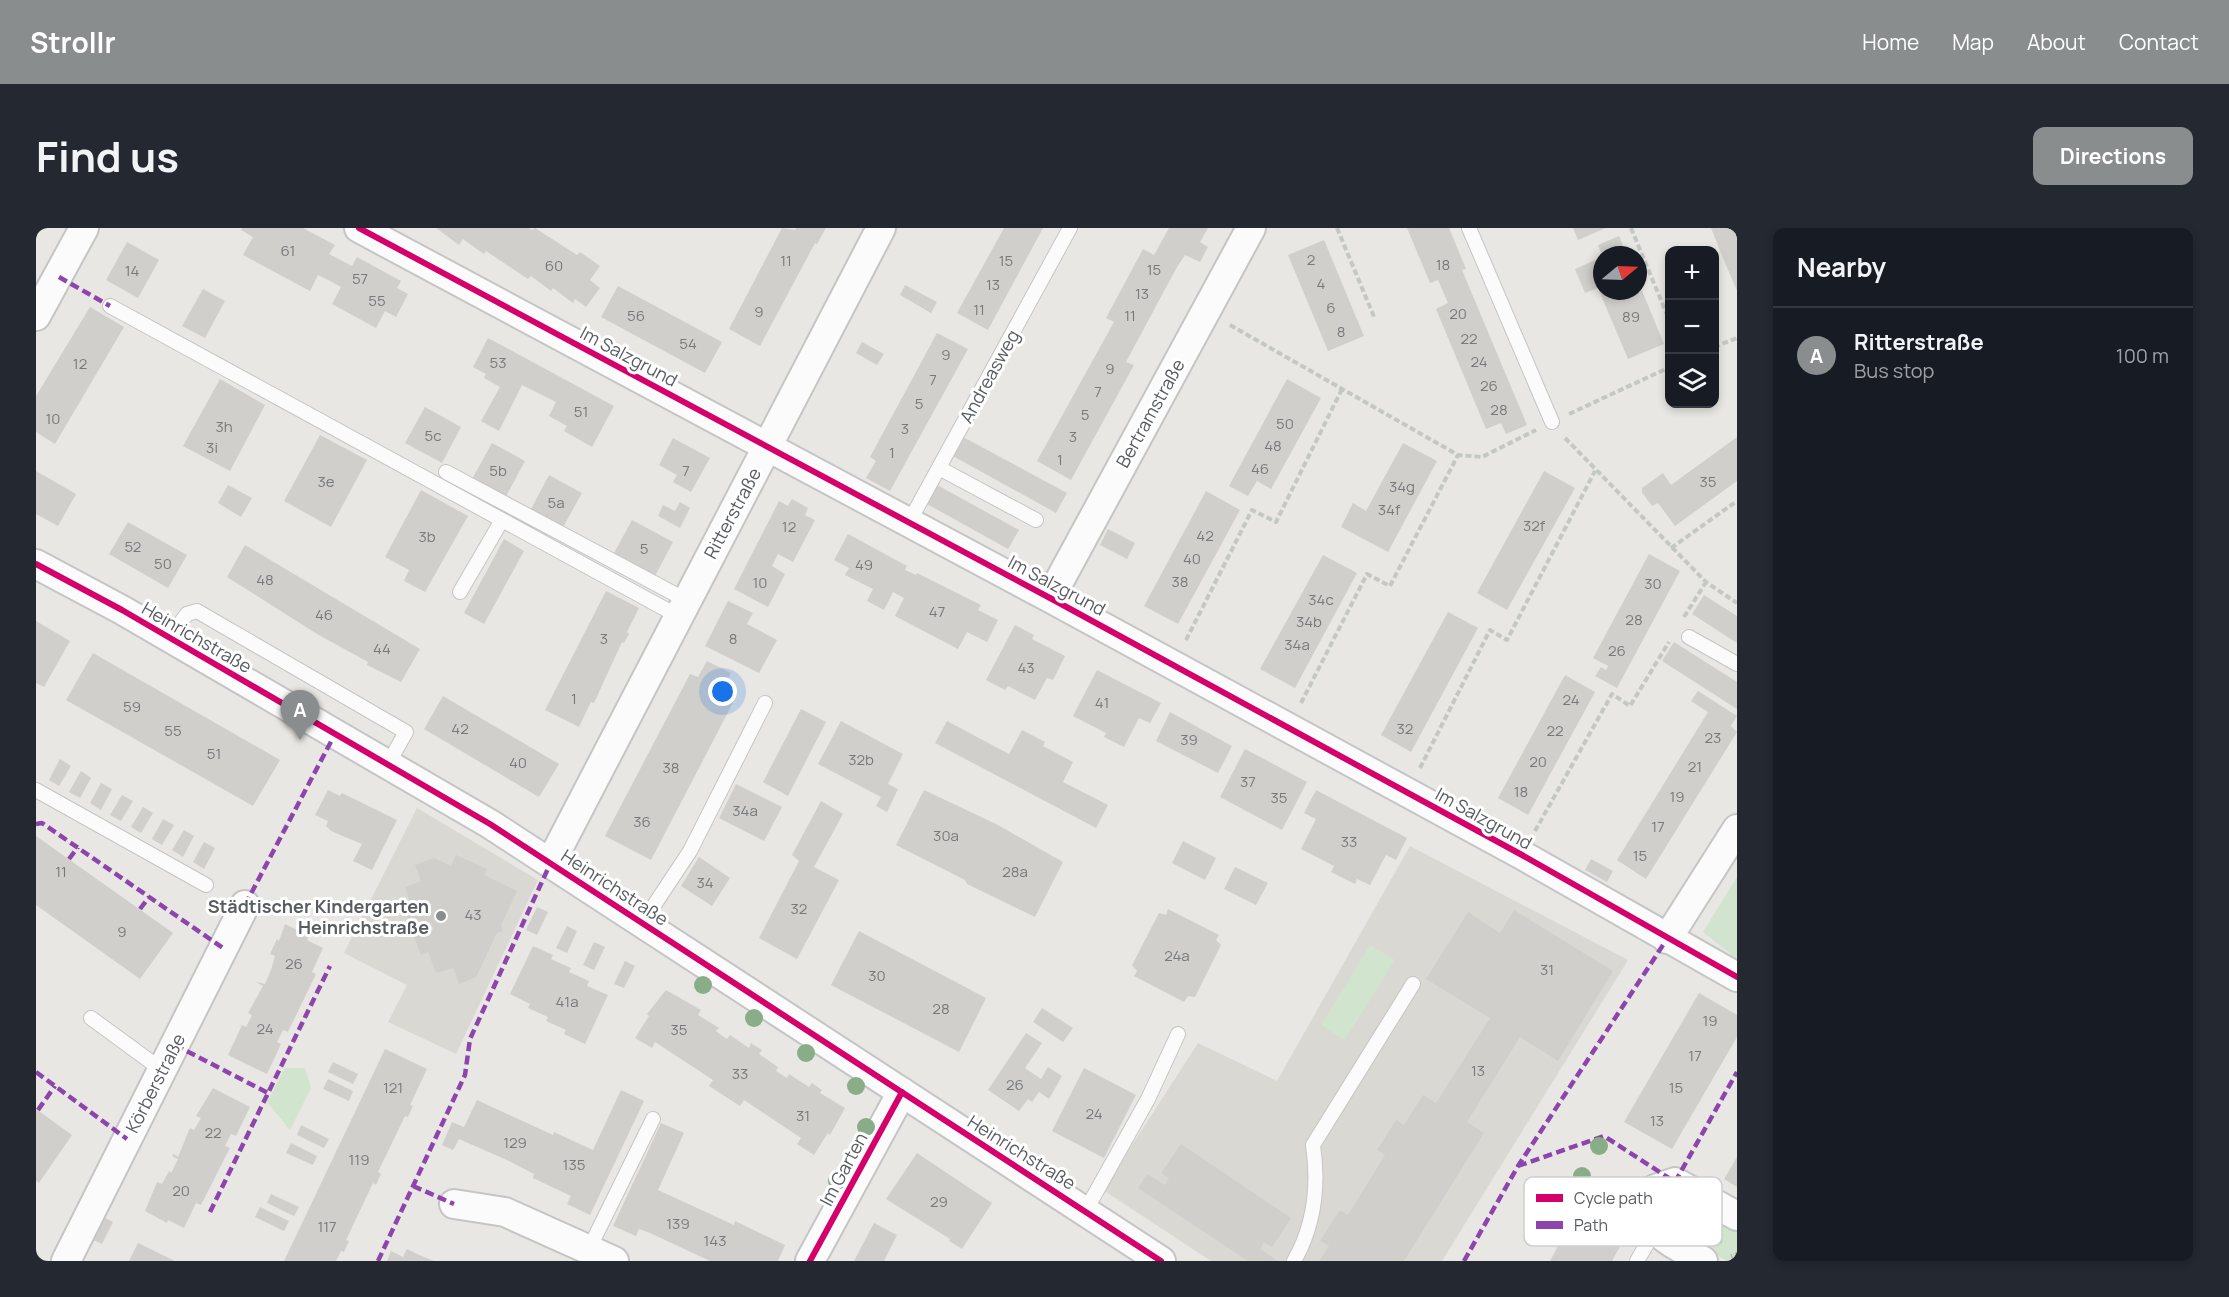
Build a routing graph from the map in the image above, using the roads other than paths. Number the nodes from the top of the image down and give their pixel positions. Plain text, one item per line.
1 (84, 228) edge
2 (881, 228) edge
3 (1070, 228) edge
4 (1251, 228) edge
5 (1469, 228) edge
6 (374, 231) edge
7 (110, 306) dead end
8 (36, 316) edge
9 (1552, 422) road end
10 (766, 446) junction
11 (939, 468) junction
12 (446, 472) dead end
13 (502, 520) junction
14 (1036, 520) dead end
15 (908, 524) junction
16 (36, 564) edge
17 (460, 592) dead end
18 (1050, 598) junction
19 (682, 608) junction
20 (1689, 637) dead end
21 (169, 638) junction
22 (1737, 664) edge
23 (765, 703) dead end
24 (388, 764) junction
25 (36, 790) edge
26 (1737, 830) edge
27 (551, 862) junction
28 (206, 885) dead end
29 (245, 905) dead end
30 (643, 922) junction
31 (1667, 939) junction
32 (1737, 977) edge
33 (1413, 984) dead end
34 (91, 1018) dead end
35 (1178, 1034) dead end
36 (162, 1070) junction
37 (902, 1092) junction
38 (653, 1119) dead end
39 (454, 1204) dead end
40 (1722, 1208) edge
41 (1086, 1210) junction
42 (1737, 1216) edge
43 (1646, 1246) edge
44 (1680, 1246) edge
45 (589, 1249) junction
46 (66, 1261) edge
47 (614, 1261) edge
48 (810, 1261) edge
49 (1161, 1261) edge
50 (1294, 1261) edge
51 (1637, 1261) edge
52 (1703, 1261) edge

1 - 8 street
2 - 10 street, Ritterstraße
3 - 11 lane, Andreasweg
4 - 18 street, Bertramstraße
5 - 9 lane
6 - 10 street, Im Salzgrund
7 - 13 lane
10 - 15 street, Im Salzgrund
10 - 19 street, Ritterstraße
11 - 14 lane
11 - 15 lane, Andreasweg
12 - 19 lane
13 - 17 lane
13 - 19 lane
15 - 18 street, Im Salzgrund
16 - 21 street, Heinrichstraße
18 - 31 street, Im Salzgrund
19 - 27 street, Ritterstraße
20 - 22 lane
21 - 24 street, Heinrichstraße
21 - 24 lane
23 - 30 lane
24 - 27 street, Heinrichstraße
25 - 28 lane
26 - 31 street
27 - 30 street, Heinrichstraße
29 - 36 street, Körberstraße
30 - 37 street, Heinrichstraße
31 - 32 street, Im Salzgrund
33 - 50 lane
34 - 36 lane
35 - 41 lane
36 - 46 street, Körberstraße
37 - 41 street, Heinrichstraße
37 - 48 street, Im Garten
38 - 45 lane
39 - 45 street
40 - 42 street
41 - 49 street, Heinrichstraße
43 - 51 lane
44 - 52 street
45 - 47 street

